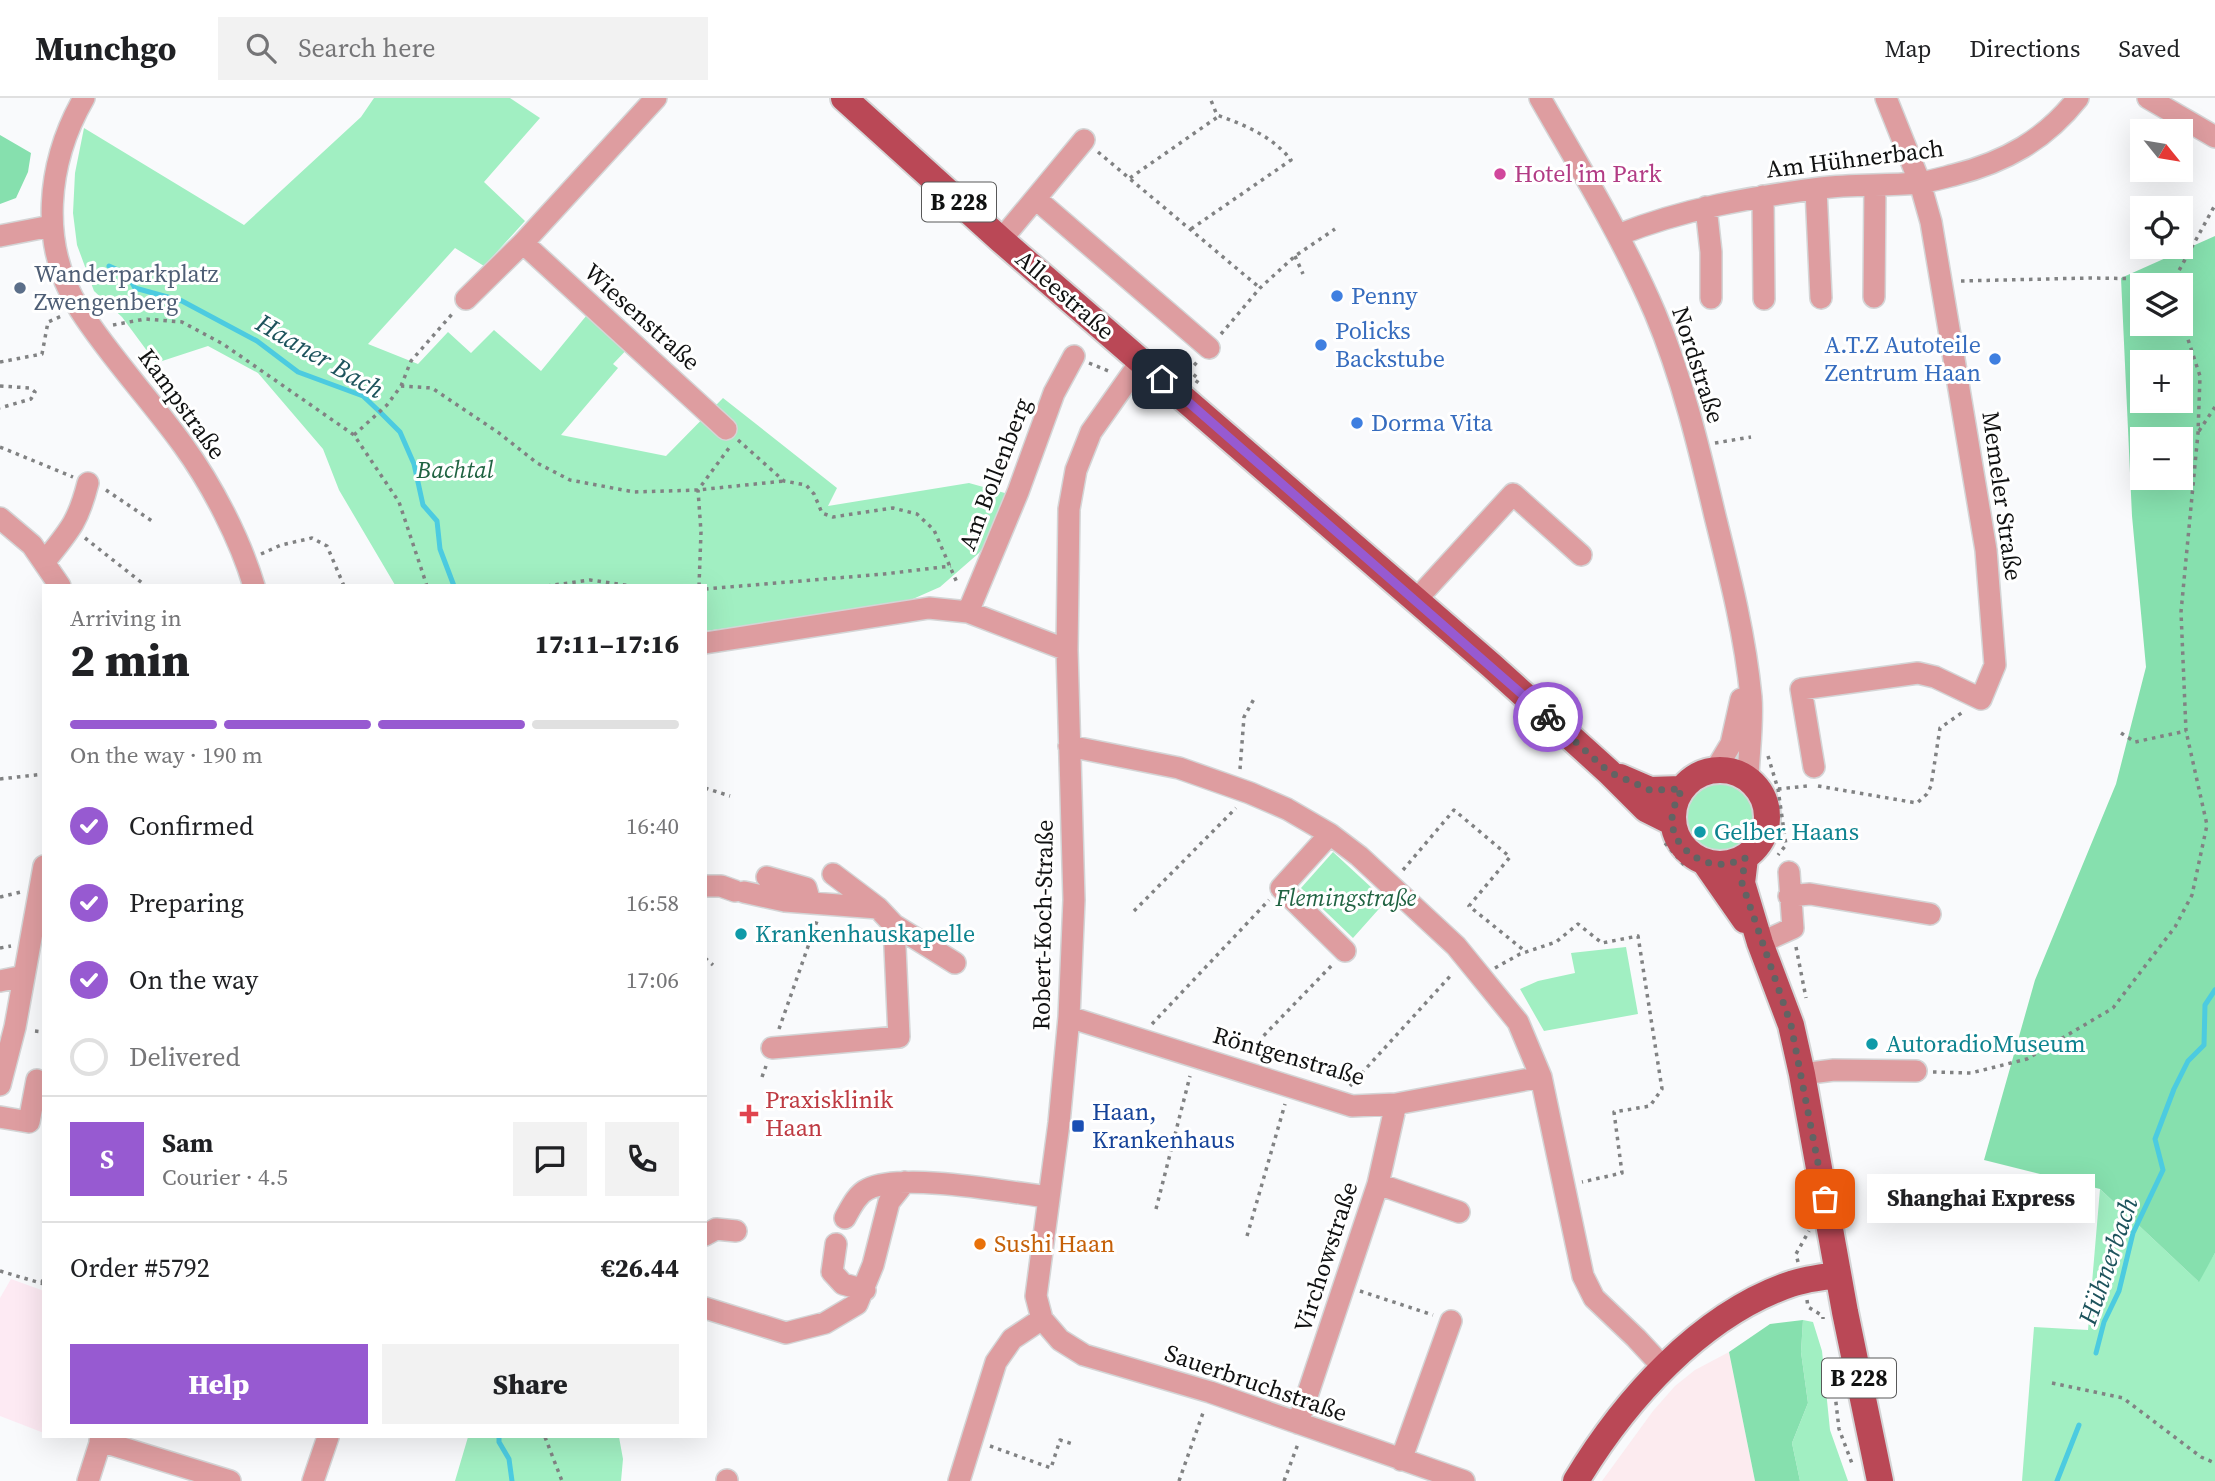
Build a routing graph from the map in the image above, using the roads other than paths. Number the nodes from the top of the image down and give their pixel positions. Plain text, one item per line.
1 (84, 98) edge
2 (656, 98) edge
3 (844, 98) edge
4 (1540, 98) edge
5 (1886, 98) edge
6 (2078, 98) edge
7 (2148, 98) edge
8 (2215, 137) edge
9 (1084, 140) road end
10 (1920, 183) junction
11 (1875, 185) junction
12 (1816, 189) junction
13 (1763, 197) junction
14 (1036, 199) junction
15 (1706, 207) junction
16 (51, 226) junction
17 (1618, 235) junction
18 (0, 236) edge
19 (1001, 240) junction
20 (523, 243) junction
21 (1874, 297) dead end
22 (1711, 298) dead end
23 (1821, 298) dead end
24 (466, 299) road end
25 (1764, 299) dead end
26 (1209, 348) road end
27 (1074, 356) road end
28 (1134, 370) junction
29 (726, 429) dead end
30 (88, 483) road end
31 (0, 518) edge
32 (1581, 555) dead end
33 (45, 561) junction
34 (59, 584) edge
35 (253, 584) edge
36 (1415, 601) junction
37 (968, 612) junction
38 (707, 643) edge
39 (1067, 650) junction
40 (1748, 670) junction
41 (1069, 746) junction
42 (1814, 767) dead end
43 (1716, 769) junction
44 (1609, 772) junction
45 (1748, 777) junction
46 (1682, 789) junction
47 (1666, 830) junction
48 (1330, 834) junction
49 (1745, 858) junction
50 (1696, 865) junction
51 (1788, 872) dead end
52 (833, 874) dead end
53 (42, 877) edge
54 (767, 877) dead end
55 (707, 886) edge
56 (1789, 895) junction
57 (817, 902) junction
58 (878, 908) junction
59 (1930, 914) dead end
60 (894, 925) junction
61 (1760, 943) junction
62 (1345, 951) road end
63 (955, 962) dead end
64 (24, 976) junction
65 (0, 981) edge
66 (1069, 1017) junction
67 (772, 1048) road end
68 (1916, 1071) road end
69 (1802, 1074) junction
70 (1541, 1077) junction
71 (37, 1080) dead end
72 (0, 1085) edge
73 (1396, 1104) junction
74 (0, 1117) edge
75 (905, 1182) junction
76 (1378, 1184) junction
77 (1048, 1197) junction
78 (1459, 1212) dead end
79 (845, 1218) dead end
80 (736, 1231) dead end
81 (707, 1235) edge
82 (836, 1244) dead end
83 (1838, 1275) junction
84 (865, 1290) junction
85 (707, 1309) edge
86 (1042, 1319) junction
87 (1451, 1321) road end
88 (1663, 1367) junction
89 (1301, 1425) junction
90 (328, 1438) edge
91 (101, 1439) edge
92 (1401, 1460) junction
93 (88, 1481) edge
94 (230, 1481) edge
95 (313, 1481) edge
96 (959, 1481) edge
97 (1464, 1481) edge
98 (1576, 1481) edge
99 (1880, 1481) edge

1 - 16 street, Kampstraße
2 - 20 street
3 - 19 main road, Alleestraße / B 228
4 - 17 street, Nordstraße
5 - 10 street, Memeler Straße
6 - 10 street, Am Hühnerbach
7 - 8 street
9 - 14 street
10 - 11 street, Am Hühnerbach
10 - 42 street, Memeler Straße
11 - 12 street, Am Hühnerbach
11 - 21 street
12 - 13 street, Am Hühnerbach
12 - 23 street
13 - 15 street, Am Hühnerbach
13 - 25 street
14 - 19 street
14 - 26 street
15 - 17 street, Am Hühnerbach
15 - 22 street
16 - 18 street
16 - 35 street, Kampstraße
17 - 40 street, Nordstraße
19 - 28 main road, Alleestraße / B 228
20 - 24 street
20 - 29 street, Wiesenstraße
27 - 37 street, Am Bollenberg
28 - 36 main road, Alleestraße / B 228
28 - 39 street, Robert-Koch-Straße
30 - 33 street
31 - 33 street
32 - 36 street
33 - 34 street
36 - 44 main road, Alleestraße / B 228
37 - 38 street
37 - 39 street
39 - 41 street, Robert-Koch-Straße
40 - 43 street, Nordstraße
40 - 45 street, Nordstraße
41 - 48 street
41 - 66 street, Robert-Koch-Straße
43 - 45 main road
43 - 46 main road
44 - 46 main road, Alleestraße / B 228
44 - 47 main road, Alleestraße / B 228
45 - 49 main road
46 - 47 main road
47 - 50 main road, B 228
48 - 62 street
48 - 70 street
49 - 50 main road
49 - 61 main road, B 228
50 - 61 main road, B 228
51 - 56 street
52 - 58 street
53 - 64 street
54 - 57 street
55 - 57 street
56 - 59 street
56 - 61 street
57 - 58 street
58 - 60 street
60 - 63 street
60 - 67 street
61 - 69 main road, B 228
64 - 65 street
64 - 72 street
66 - 73 street, Röntgenstraße
66 - 77 street, Robert-Koch-Straße
68 - 69 street
69 - 83 main road, B 228
70 - 73 street, Röntgenstraße
70 - 88 street
71 - 74 street
73 - 76 street, Virchowstraße
75 - 77 street
75 - 79 street
75 - 84 street
76 - 78 street
76 - 89 street, Virchowstraße
77 - 86 street, Robert-Koch-Straße
80 - 81 street
82 - 84 street
83 - 88 main road
83 - 99 main road, B 228
84 - 85 street
86 - 89 street, Sauerbruchstraße
86 - 96 street
87 - 92 street
88 - 98 main road
89 - 92 street, Sauerbruchstraße
90 - 95 street
91 - 93 street
91 - 94 street
92 - 97 street, Sauerbruchstraße

